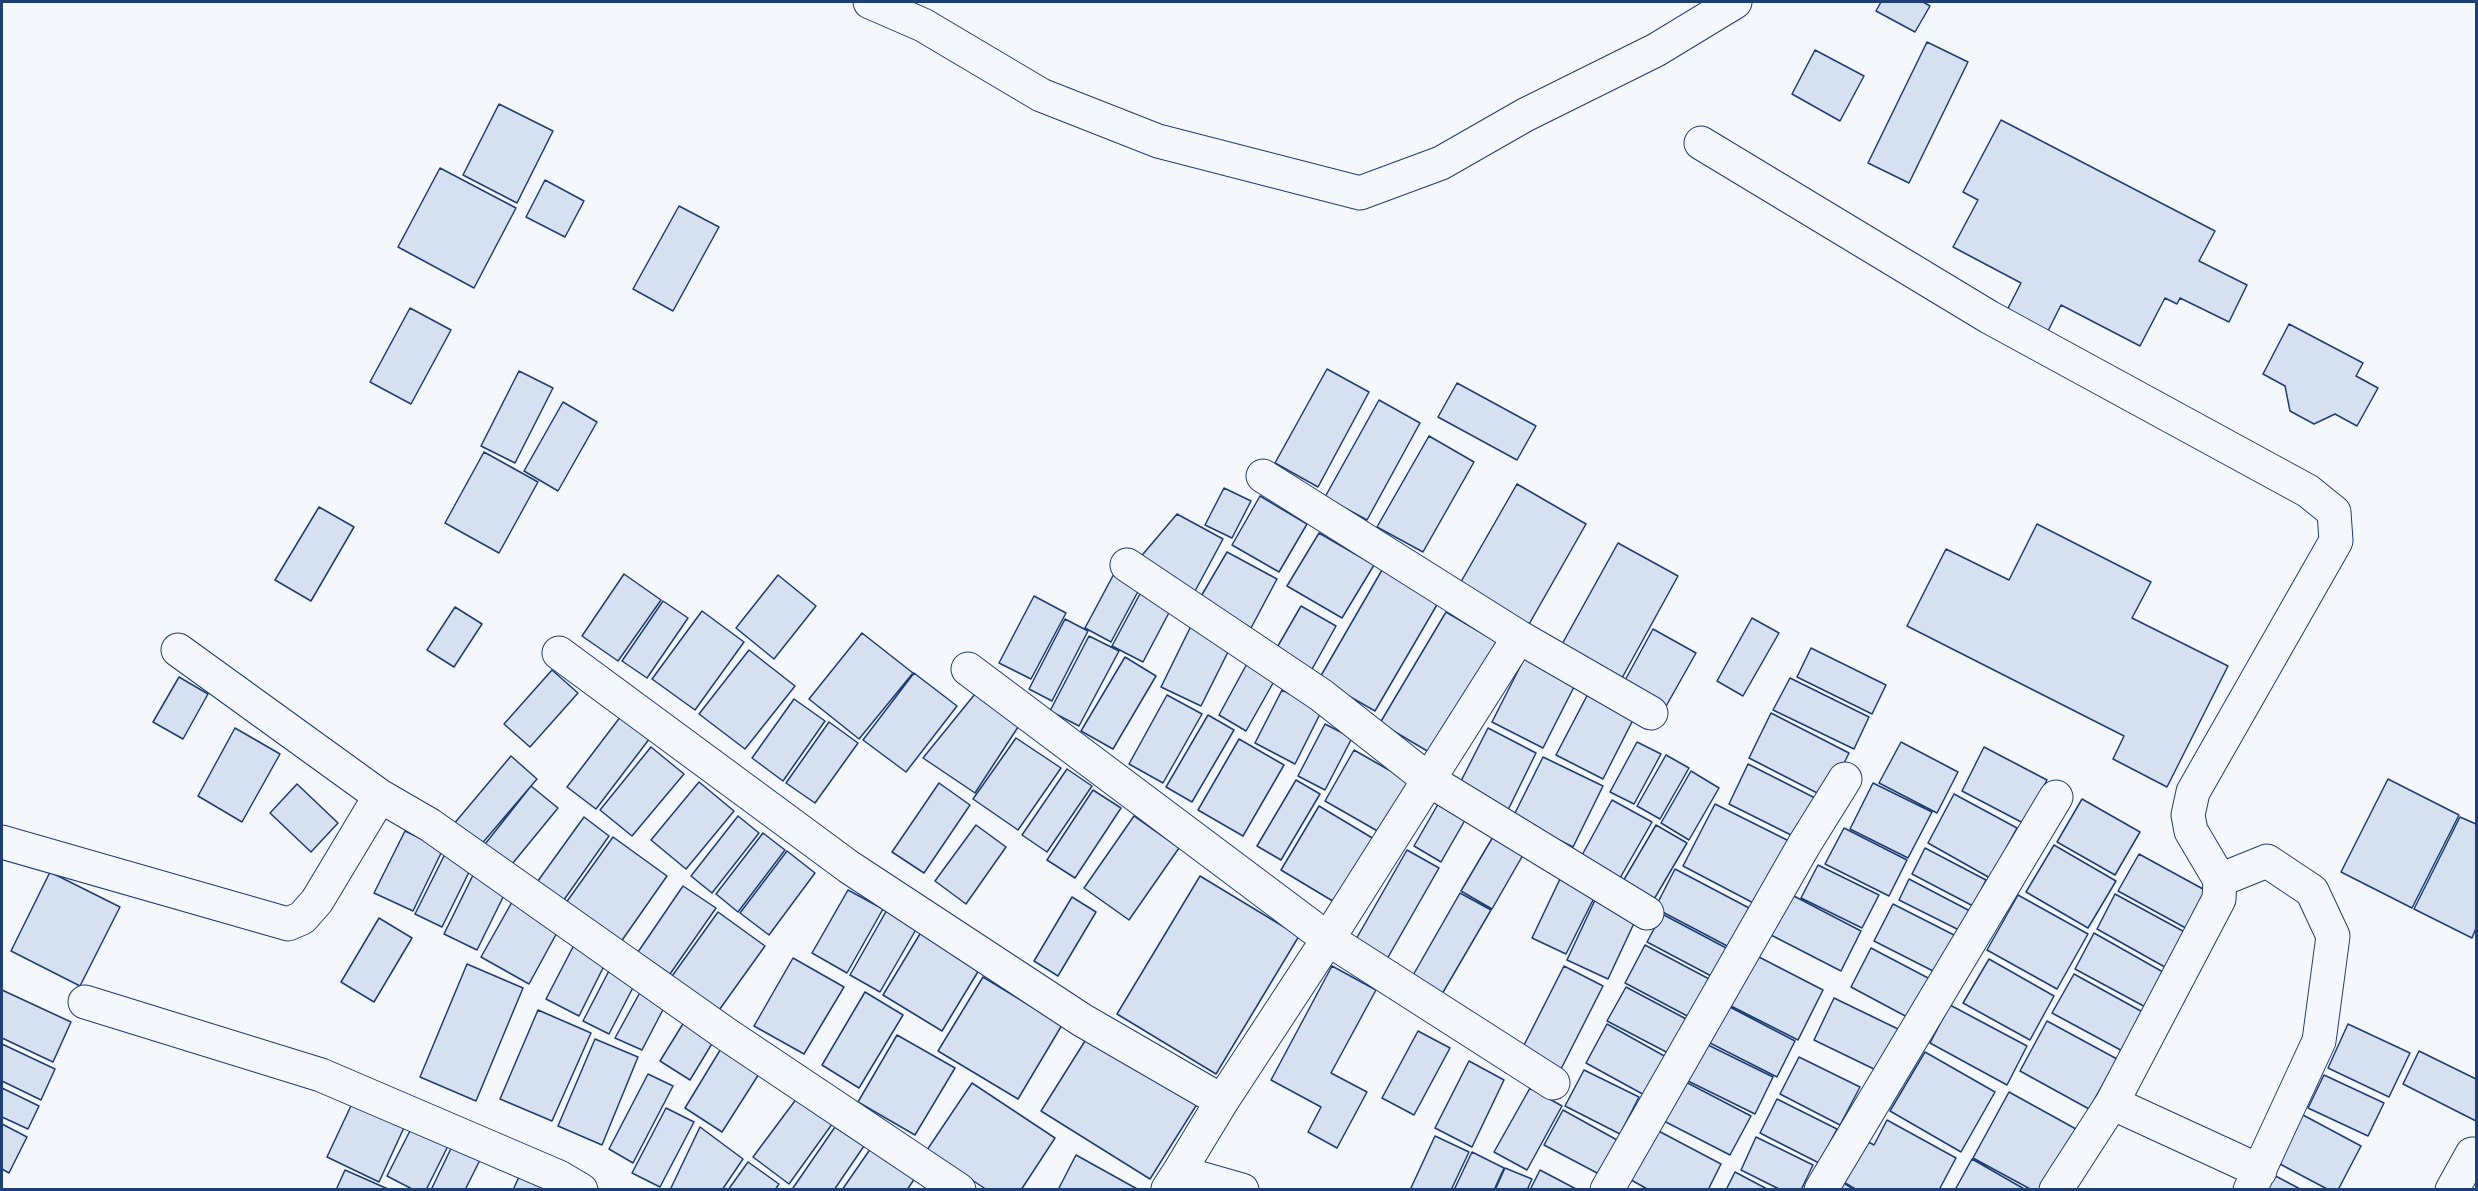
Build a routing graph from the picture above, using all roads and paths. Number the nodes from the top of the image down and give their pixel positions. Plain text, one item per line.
1 (870, 2) edge
2 (1735, 2) edge
3 (1701, 143) dead end
4 (1263, 476) dead end
5 (1127, 565) dead end
6 (1519, 637) junction
7 (178, 650) dead end
8 (559, 653) dead end
9 (968, 669) dead end
10 (1651, 713) dead end
11 (1845, 779) dead end
12 (1429, 780) junction
13 (380, 796) junction
14 (2056, 797) dead end
15 (2, 842) edge
16 (2220, 880) junction
17 (1647, 913) dead end
18 (1328, 939) junction
19 (85, 1002) dead end
20 (1553, 1083) dead end
21 (1222, 1101) junction
22 (2112, 1103) junction
23 (2472, 1154) dead end
24 (2255, 1180) edge
25 (1174, 1181) edge
26 (581, 1190) edge
27 (959, 1190) edge
28 (1242, 1190) edge
29 (1607, 1190) edge
30 (1821, 1190) edge
31 (2056, 1190) edge
32 (2452, 1190) edge

1 - 2 street
3 - 16 street
4 - 6 street
5 - 12 street
6 - 10 street
6 - 12 street
7 - 13 street
8 - 21 street
9 - 18 street
11 - 29 street
12 - 17 street
12 - 18 street
13 - 15 street
13 - 27 street
14 - 30 street
16 - 22 street
16 - 24 street
18 - 20 street
18 - 21 street
19 - 26 street
21 - 25 street
22 - 24 street
22 - 31 street
23 - 32 street
25 - 28 street

